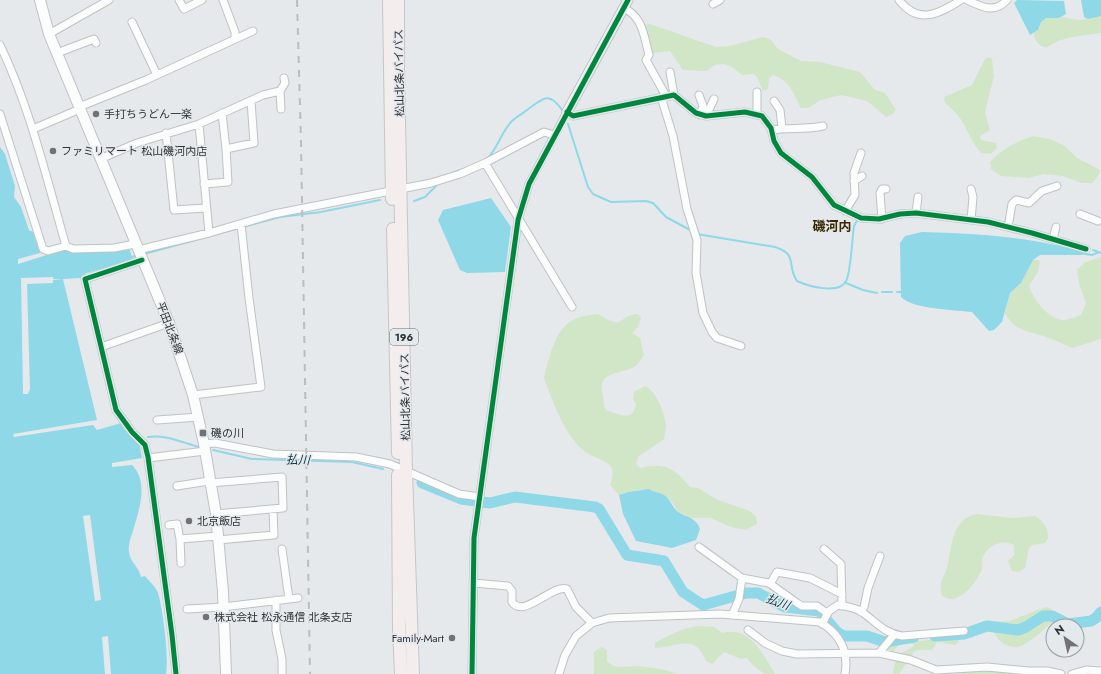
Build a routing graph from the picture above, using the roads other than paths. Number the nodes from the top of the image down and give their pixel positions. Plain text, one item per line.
1 (40, 0) edge
2 (109, 0) edge
3 (179, 0) edge
4 (202, 0) edge
5 (223, 0) edge
6 (389, 0) edge
7 (398, 0) edge
8 (720, 0) edge
9 (899, 0) edge
10 (962, 0) edge
11 (967, 0) edge
12 (1007, 0) edge
13 (625, 4) edge
14 (712, 4) dead end
15 (132, 22) dead end
16 (253, 31) dead end
17 (50, 34) junction
18 (235, 39) junction
19 (96, 43) dead end
20 (0, 45) edge
21 (57, 53) junction
22 (670, 72) dead end
23 (157, 75) junction
24 (284, 78) dead end
25 (280, 91) junction
26 (757, 92) dead end
27 (674, 95) junction
28 (699, 95) dead end
29 (663, 96) junction
30 (714, 100) dead end
31 (251, 101) junction
32 (774, 101) dead end
33 (79, 108) junction
34 (281, 109) dead end
35 (567, 112) junction
36 (222, 113) junction
37 (0, 114) edge
38 (757, 114) junction
39 (703, 115) junction
40 (199, 124) junction
41 (823, 126) dead end
42 (782, 128) junction
43 (33, 129) junction
44 (771, 130) junction
45 (166, 133) junction
46 (554, 135) junction
47 (226, 149) junction
48 (861, 153) dead end
49 (100, 159) junction
50 (485, 163) junction
51 (862, 176) dead end
52 (854, 181) junction
53 (204, 184) junction
54 (1057, 186) dead end
55 (396, 189) junction
56 (886, 189) dead end
57 (971, 189) dead end
58 (918, 197) dead end
59 (206, 208) junction
60 (917, 211) junction
61 (846, 212) junction
62 (1080, 214) dead end
63 (882, 216) junction
64 (971, 218) junction
65 (518, 220) junction
66 (1098, 221) dead end
67 (1008, 225) junction
68 (241, 226) junction
69 (1056, 227) dead end
70 (209, 233) junction
71 (1054, 237) junction
72 (66, 246) junction
73 (1086, 249) dead end
74 (139, 253) junction
75 (572, 307) dead end
76 (169, 323) junction
77 (741, 346) dead end
78 (101, 347) junction
79 (193, 395) junction
80 (199, 417) junction
81 (157, 420) dead end
82 (205, 447) junction
83 (148, 458) junction
84 (402, 470) junction
85 (210, 482) junction
86 (177, 486) dead end
87 (480, 497) junction
88 (273, 509) junction
89 (216, 514) junction
90 (169, 524) dead end
91 (218, 538) junction
92 (180, 539) junction
93 (699, 547) dead end
94 (282, 549) dead end
95 (824, 549) dead end
96 (880, 556) dead end
97 (181, 563) dead end
98 (742, 578) junction
99 (473, 583) junction
100 (770, 584) junction
101 (842, 594) junction
102 (298, 598) dead end
103 (289, 599) junction
104 (276, 600) junction
105 (842, 606) junction
106 (223, 607) junction
107 (186, 609) dead end
108 (861, 612) junction
109 (732, 615) junction
110 (825, 617) junction
111 (592, 623) junction
112 (748, 630) dead end
113 (964, 631) dead end
114 (889, 640) junction
115 (879, 653) junction
116 (846, 654) junction
117 (1101, 671) edge
118 (176, 674) edge
119 (226, 674) edge
120 (282, 674) edge
121 (402, 674) edge
122 (413, 674) edge
123 (472, 674) edge
124 (559, 674) edge
125 (845, 674) edge
126 (1061, 674) edge
127 (1072, 674) edge

1 - 17 main road, 平田北条線
2 - 17 street
3 - 4 street
5 - 18 street
6 - 55 highway, 松山北条バイパス / 196
7 - 55 highway, 松山北条バイパス / 196
8 - 14 street
9 - 10 street
11 - 12 street
13 - 29 street
13 - 35 street
15 - 23 street
16 - 18 street
17 - 21 main road, 平田北条線
18 - 23 street
19 - 21 street
20 - 43 street
21 - 33 main road, 平田北条線
22 - 27 street
23 - 33 street
24 - 25 street
25 - 31 street
25 - 34 street
26 - 38 street
27 - 29 street
27 - 39 street
28 - 39 street
29 - 35 street
29 - 77 street
30 - 39 street
31 - 36 street
31 - 47 street
32 - 42 street
33 - 43 street
33 - 49 main road, 平田北条線
35 - 46 street
36 - 40 street
36 - 47 street
37 - 72 street
38 - 39 street
38 - 44 street
40 - 45 street
40 - 53 street
41 - 42 street
42 - 44 street
43 - 72 street
44 - 61 street
45 - 49 street
45 - 59 street
46 - 50 street
46 - 65 street
47 - 53 street
48 - 52 street
49 - 74 main road, 平田北条線
50 - 55 street
50 - 65 street
51 - 52 street
52 - 61 street
53 - 59 street
54 - 67 street
55 - 68 street
55 - 84 highway, 松山北条バイパス / 196
56 - 63 street
57 - 64 street
58 - 60 street
59 - 70 street
60 - 63 street
60 - 64 street
61 - 63 street
62 - 66 street
64 - 67 street
65 - 75 street
65 - 87 street
67 - 71 street
68 - 70 street
68 - 79 street
69 - 71 street
70 - 74 street
71 - 73 street
72 - 74 street
74 - 76 main road, 平田北条線
74 - 78 street
76 - 78 street
76 - 79 main road, 平田北条線
78 - 83 street
79 - 80 main road, 平田北条線
80 - 81 street
80 - 82 main road, 平田北条線
82 - 83 street
82 - 84 street
82 - 85 main road, 平田北条線
83 - 118 street
84 - 87 street
84 - 121 highway, 松山北条バイパス / 196
84 - 122 highway, 松山北条バイパス / 196
85 - 86 street
85 - 88 street
85 - 89 main road, 平田北条線
87 - 99 street
88 - 89 street
88 - 91 street
89 - 91 main road, 平田北条線
90 - 92 street
91 - 92 street
91 - 106 main road, 平田北条線
92 - 97 street
93 - 98 street
94 - 103 street
95 - 101 street
96 - 108 street
98 - 100 street
98 - 109 street
99 - 111 street
99 - 123 street
100 - 101 street
100 - 110 street
101 - 105 street
102 - 103 street
103 - 104 street
104 - 106 street
104 - 120 street
105 - 108 street
105 - 110 street
106 - 107 street
106 - 119 main road, 平田北条線
108 - 114 street
109 - 110 street
109 - 111 street
110 - 116 street
111 - 124 street
112 - 116 street
113 - 114 street
114 - 115 street
115 - 116 street
115 - 126 street
116 - 125 street
117 - 127 street

